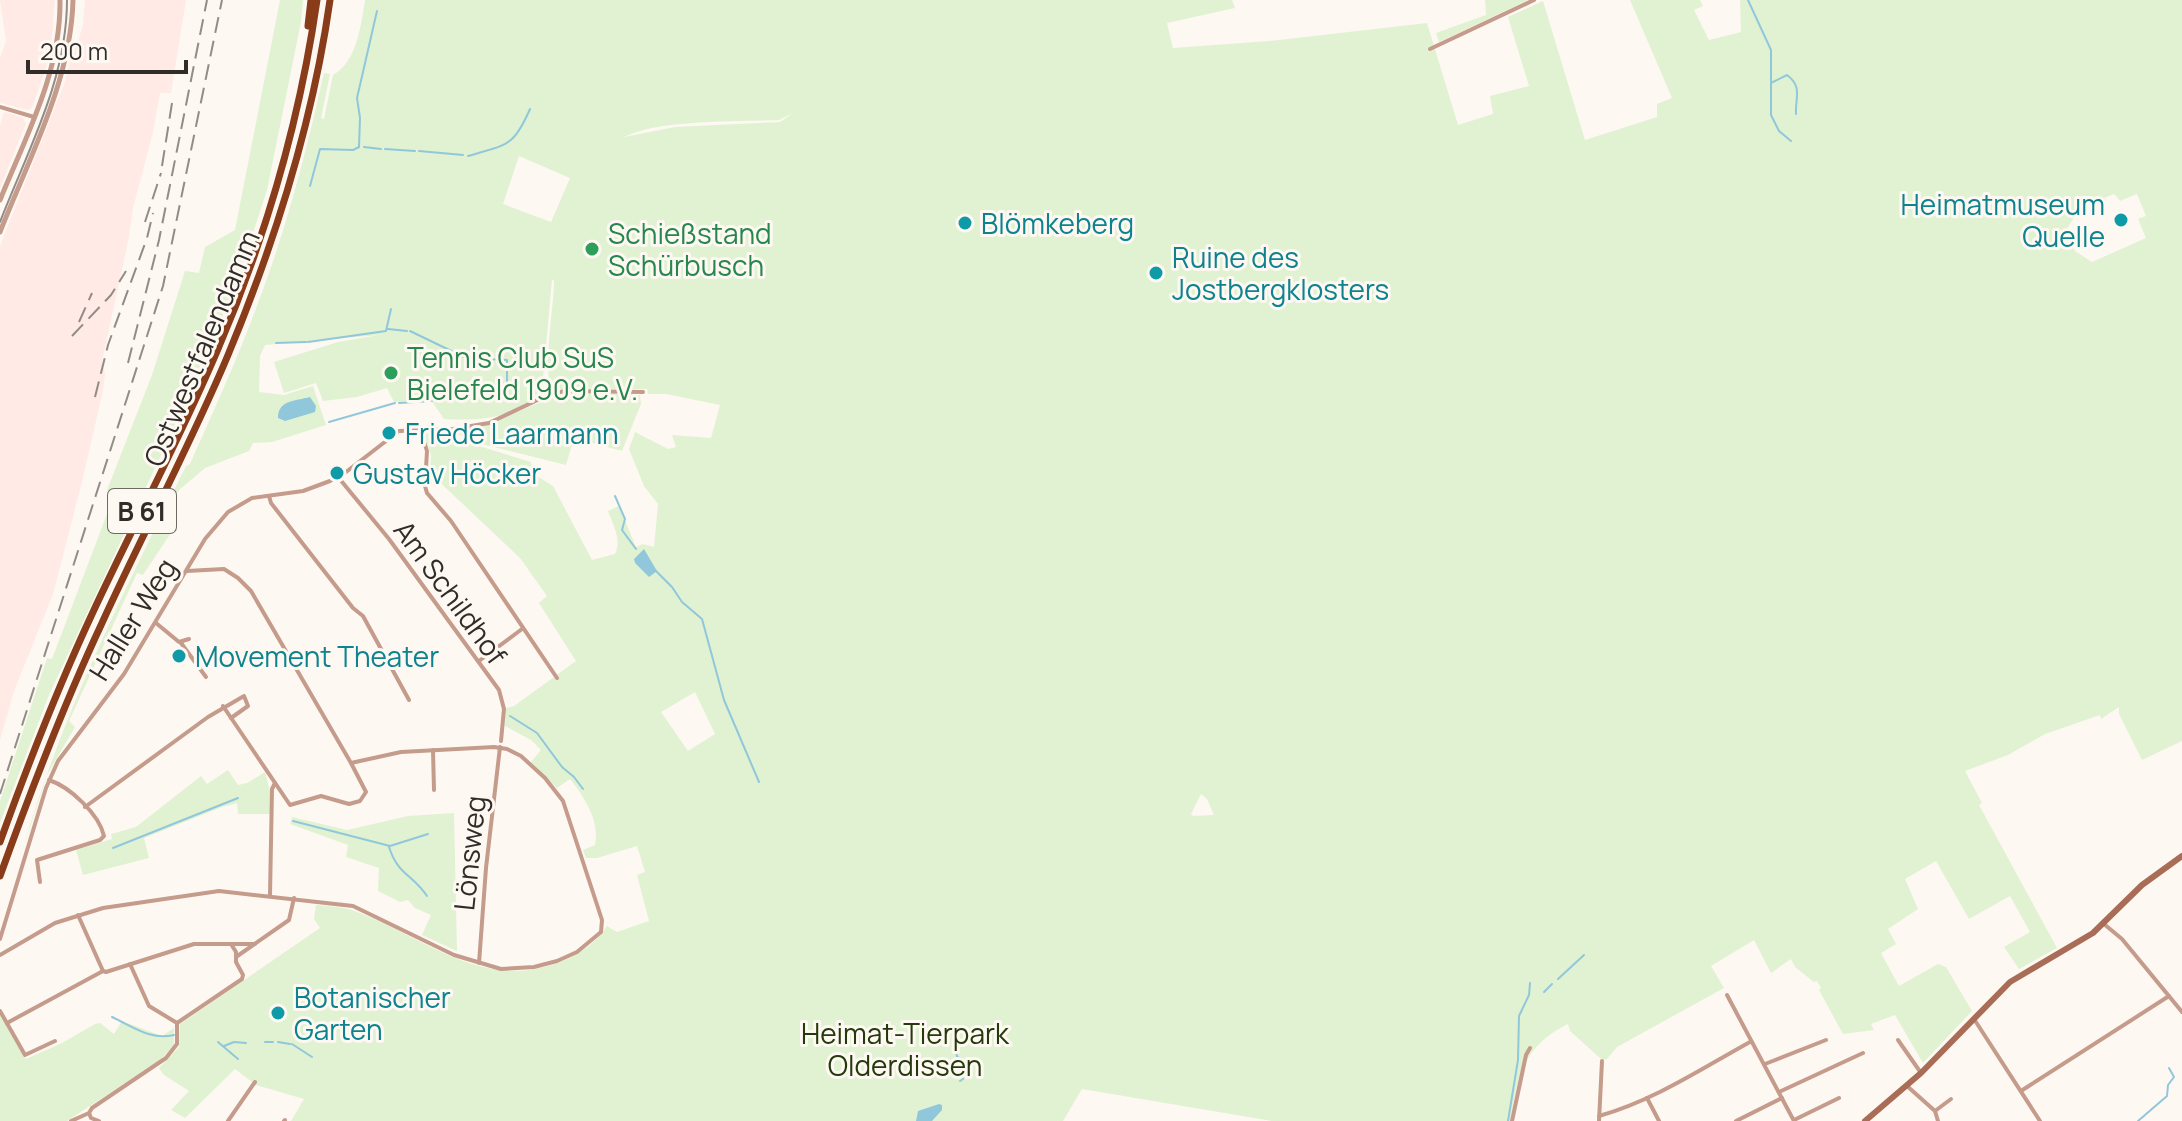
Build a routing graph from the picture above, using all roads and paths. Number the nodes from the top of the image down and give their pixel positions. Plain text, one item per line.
1 (60, 0) edge
2 (73, 0) edge
3 (314, 0) edge
4 (330, 0) edge
5 (1534, 0) edge
6 (1430, 49) dead end
7 (0, 107) edge
8 (34, 117) junction
9 (278, 177) junction
10 (0, 200) edge
11 (0, 232) edge
12 (643, 392) dead end
13 (420, 429) junction
14 (338, 477) junction
15 (269, 495) junction
16 (187, 571) junction
17 (156, 623) junction
18 (522, 629) junction
19 (189, 639) dead end
20 (181, 643) junction
21 (478, 661) junction
22 (206, 677) dead end
23 (557, 678) dead end
24 (409, 700) dead end
25 (223, 706) junction
26 (231, 718) junction
27 (501, 744) junction
28 (433, 750) junction
29 (351, 763) junction
30 (49, 780) junction
31 (275, 783) junction
32 (434, 790) dead end
33 (85, 807) junction
34 (0, 842) edge
35 (2182, 856) edge
36 (0, 876) edge
37 (40, 882) dead end
38 (270, 895) junction
39 (294, 898) junction
40 (78, 915) junction
41 (2104, 924) junction
42 (0, 939) edge
43 (231, 943) junction
44 (255, 944) junction
45 (12, 947) junction
46 (0, 955) edge
47 (236, 957) junction
48 (479, 963) junction
49 (130, 964) junction
50 (103, 971) junction
51 (1727, 995) dead end
52 (2169, 996) junction
53 (0, 1011) edge
54 (2182, 1012) edge
55 (1973, 1017) junction
56 (7, 1023) junction
57 (177, 1023) junction
58 (1826, 1040) dead end
59 (1898, 1040) dead end
60 (55, 1041) dead end
61 (1750, 1042) junction
62 (1530, 1048) dead end
63 (1863, 1053) dead end
64 (1602, 1061) dead end
65 (1765, 1065) junction
66 (1921, 1073) junction
67 (255, 1082) dead end
68 (1907, 1086) junction
69 (2021, 1091) junction
70 (1780, 1095) junction
71 (1647, 1098) junction
72 (1839, 1098) dead end
73 (1951, 1099) dead end
74 (1935, 1111) junction
75 (89, 1113) junction
76 (1599, 1118) edge
77 (71, 1121) edge
78 (99, 1121) edge
79 (228, 1121) edge
80 (1512, 1121) edge
81 (1659, 1121) edge
82 (1736, 1121) edge
83 (1794, 1121) edge
84 (1865, 1121) edge
85 (1938, 1121) edge
86 (2040, 1121) edge

1 - 8 street
2 - 11 street
3 - 9 highway, B 61
3 - 9 highway, Ostwestfalendamm / B 61
4 - 36 highway, Ostwestfalendamm / B 61
5 - 6 street
7 - 8 street
8 - 10 street
9 - 34 highway, Ostwestfalendamm / B 61
12 - 13 street, Haller Weg
13 - 14 street, Haller Weg
13 - 18 street
14 - 15 street, Haller Weg
14 - 21 street, Am Schildhof
15 - 16 street, Haller Weg
15 - 24 street
16 - 17 street, Haller Weg
16 - 29 street
17 - 20 street
17 - 30 street, Haller Weg
18 - 21 street
18 - 23 street
19 - 20 street
20 - 22 street
21 - 27 street, Am Schildhof
25 - 26 street
25 - 26 street
25 - 33 street
26 - 31 street
27 - 28 street
27 - 48 street, Lönsweg
27 - 48 street
28 - 29 street
28 - 32 street
29 - 31 street
30 - 33 street
30 - 42 street, Haller Weg
31 - 38 street
33 - 37 street
35 - 41 main road
38 - 39 street
38 - 40 street
39 - 44 street
39 - 48 street
40 - 45 street
40 - 50 street
41 - 52 street
41 - 55 main road
42 - 45 street
43 - 44 street
43 - 47 street
43 - 49 street
44 - 47 street
45 - 46 street
47 - 57 street
49 - 50 street
49 - 57 street
50 - 56 street
51 - 61 street
52 - 54 street
52 - 69 street
53 - 56 street
55 - 66 main road
55 - 69 street
56 - 60 street
57 - 75 street
58 - 65 street
59 - 66 street
61 - 65 street
61 - 71 street
62 - 80 street
63 - 70 street
64 - 76 street
65 - 70 street
66 - 68 main road
67 - 79 street
68 - 74 street
68 - 84 main road
69 - 86 street
70 - 82 street
70 - 83 street
71 - 76 street
71 - 81 street
72 - 83 street
73 - 74 street
74 - 85 street
75 - 77 street
75 - 78 street

